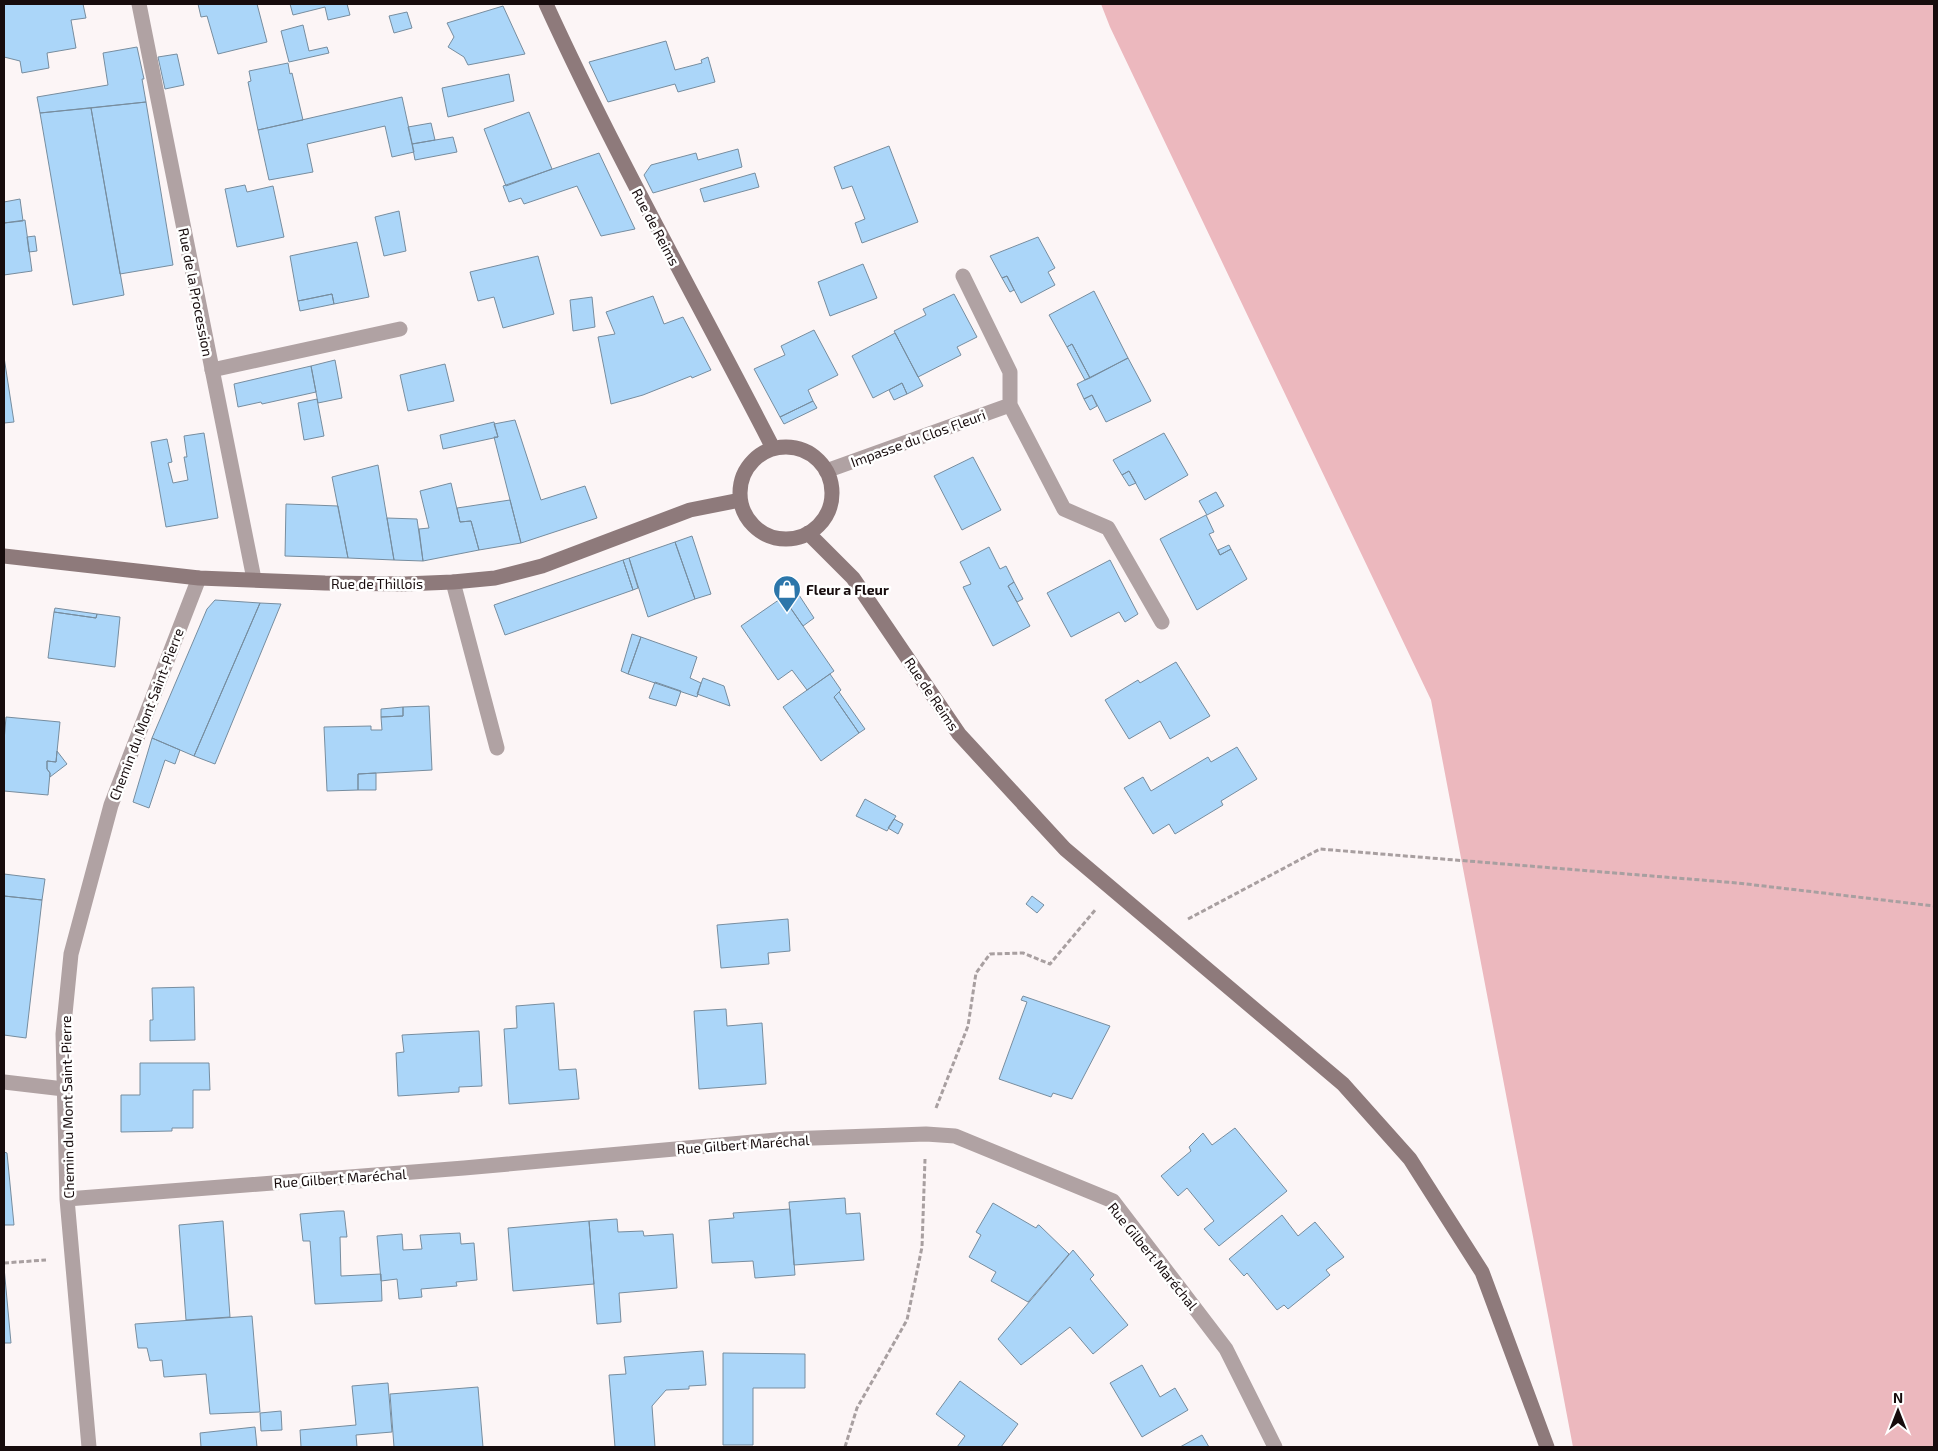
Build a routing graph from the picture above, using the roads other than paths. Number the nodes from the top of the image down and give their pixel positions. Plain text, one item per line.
1 (139, 4) edge
2 (546, 4) edge
3 (963, 276) dead end
4 (400, 329) dead end
5 (212, 370) junction
6 (1010, 405) junction
7 (773, 448) junction
8 (826, 471) junction
9 (740, 500) junction
10 (808, 534) junction
11 (4, 556) edge
12 (199, 578) junction
13 (254, 579) junction
14 (453, 582) junction
15 (1162, 622) dead end
16 (497, 748) dead end
17 (4, 1082) edge
18 (64, 1089) junction
19 (67, 1199) junction
20 (88, 1447) edge
21 (1275, 1447) edge
22 (1547, 1447) edge

1 - 5 street, Rue de la Procession
2 - 7 street, Rue de Reims
3 - 6 street
4 - 5 street
5 - 13 street, Rue de la Procession
6 - 8 street, Impasse du Clos Fleuri
6 - 15 street
7 - 8 street
7 - 9 street
8 - 10 street
9 - 10 street
9 - 14 street, Rue de Thillois
10 - 22 street, Rue de Reims
11 - 12 street, Rue de Thillois
12 - 13 street, Rue de Thillois
12 - 18 street, Chemin du Mont Saint-Pierre
13 - 14 street, Rue de Thillois
14 - 16 street
17 - 18 street
18 - 19 street, Chemin du Mont Saint-Pierre
19 - 20 street, Chemin du Mont Saint-Pierre
19 - 21 street, Rue Gilbert Maréchal

